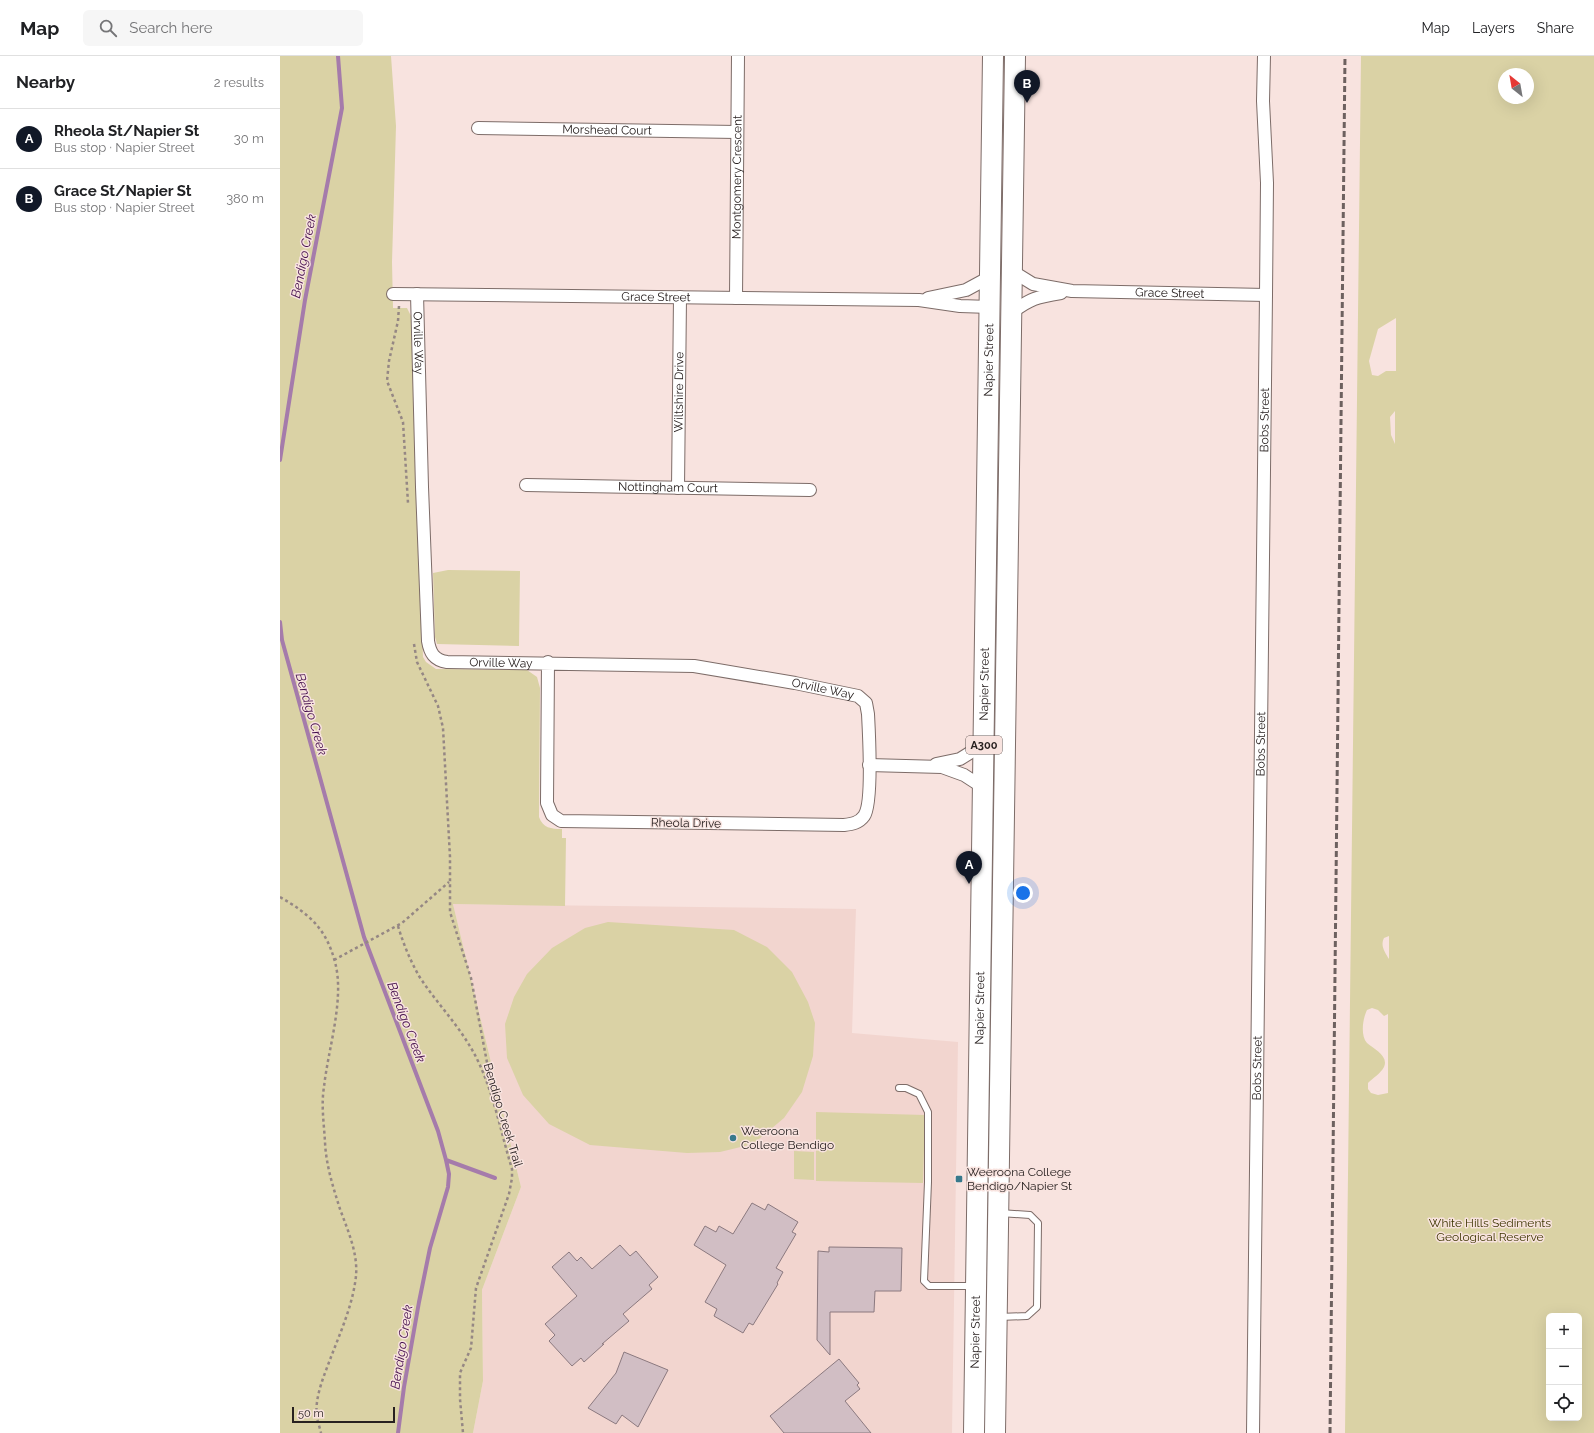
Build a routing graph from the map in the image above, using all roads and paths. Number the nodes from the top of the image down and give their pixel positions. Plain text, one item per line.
1 (738, 56) edge
2 (993, 56) edge
3 (1015, 56) edge
4 (1264, 56) edge
5 (1014, 94) junction
6 (478, 128) dead end
7 (737, 132) junction
8 (1013, 169) junction
9 (990, 216) junction
10 (1012, 271) junction
11 (990, 277) junction
12 (1072, 291) junction
13 (396, 294) joint
14 (417, 294) junction
15 (1266, 295) junction
16 (680, 297) junction
17 (736, 298) junction
18 (919, 300) junction
19 (990, 307) junction
20 (1011, 313) junction
21 (526, 485) dead end
22 (678, 488) junction
23 (810, 490) dead end
24 (409, 511) dead end
25 (414, 639) dead end
26 (548, 662) junction
27 (984, 744) junction
28 (869, 765) junction
29 (927, 766) junction
30 (1004, 771) junction
31 (984, 788) junction
32 (982, 878) junction
33 (450, 881) junction
34 (280, 897) edge
35 (398, 926) junction
36 (334, 960) junction
37 (487, 1084) junction
38 (899, 1088) dead end
39 (995, 1209) junction
40 (980, 1284) junction
41 (997, 1317) junction
42 (321, 1433) edge
43 (463, 1433) edge
44 (974, 1433) edge
45 (995, 1433) edge
46 (1253, 1433) edge

1 - 7 street, Montgomery Crescent
2 - 9 highway, Napier Street / A300
3 - 5 highway, Napier Street / A300
4 - 15 street, Bobs Street
5 - 8 highway, Napier Street / A300
5 - 9 highway
6 - 7 street, Morshead Court
7 - 17 street, Montgomery Crescent
8 - 10 highway, Napier Street / A300
8 - 19 highway
9 - 11 highway, Napier Street / A300
10 - 12 street, Grace Street
10 - 20 highway, Napier Street / A300
11 - 18 street, Grace Street
11 - 19 highway, Napier Street / A300
12 - 15 street, Grace Street
12 - 20 street, Grace Street
13 - 14 street, Grace Street
13 - 24 path
14 - 16 street, Grace Street
14 - 26 street, Orville Way
15 - 46 street, Bobs Street
16 - 17 street, Grace Street
16 - 22 street, Wiltshire Drive
17 - 18 street, Grace Street
18 - 19 street, Grace Street
19 - 27 highway, Napier Street / A300
20 - 30 highway, Napier Street / A300
21 - 22 street, Nottingham Court
22 - 23 street, Nottingham Court
25 - 33 path
26 - 28 street, Orville Way
26 - 28 street, Rheola Drive
27 - 29 street
27 - 31 highway, Napier Street / A300
28 - 29 street
29 - 31 street
30 - 32 highway
30 - 39 highway, Napier Street / A300
31 - 32 highway, Napier Street / A300
32 - 40 highway, Napier Street / A300
33 - 35 path
33 - 37 path
34 - 36 path
35 - 36 path
35 - 37 path, Bendigo Creek Trail
36 - 42 path
37 - 43 path, Bendigo Creek Trail
38 - 40 lane
39 - 41 highway, Napier Street / A300
39 - 41 lane
40 - 44 highway, Napier Street / A300
41 - 45 highway, Napier Street / A300

